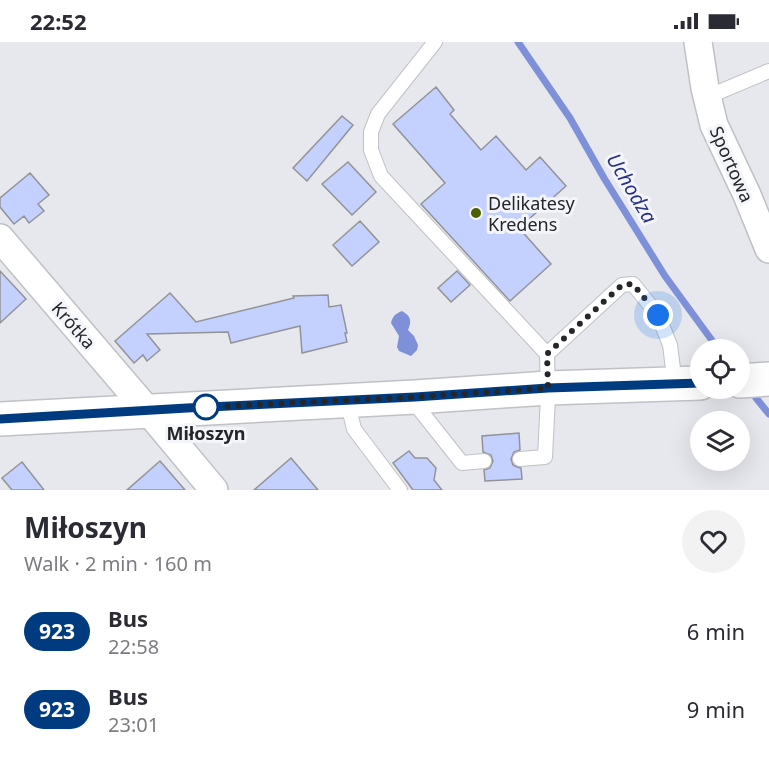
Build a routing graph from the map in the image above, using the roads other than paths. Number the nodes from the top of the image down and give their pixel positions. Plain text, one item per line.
1 (435, 42) edge
2 (698, 42) edge
3 (769, 71) edge
4 (707, 97) junction
5 (0, 238) edge
6 (769, 249) edge
7 (547, 354) junction
8 (769, 379) edge
9 (750, 380) edge
10 (688, 384) edge
11 (548, 388) junction
12 (415, 397) junction
13 (347, 400) junction
14 (148, 411) junction
15 (0, 419) edge
16 (520, 459) dead end
17 (484, 461) dead end
18 (214, 490) edge
19 (400, 490) edge

1 - 7 lane
2 - 4 street, Sportowa
3 - 4 lane
4 - 6 street, Sportowa
5 - 14 street, Krótka
7 - 10 lane
7 - 11 lane
8 - 9 street
10 - 11 street
11 - 12 street
11 - 16 lane
12 - 13 street
12 - 17 lane
13 - 14 street
13 - 19 lane
14 - 15 street
14 - 18 street, Krótka

